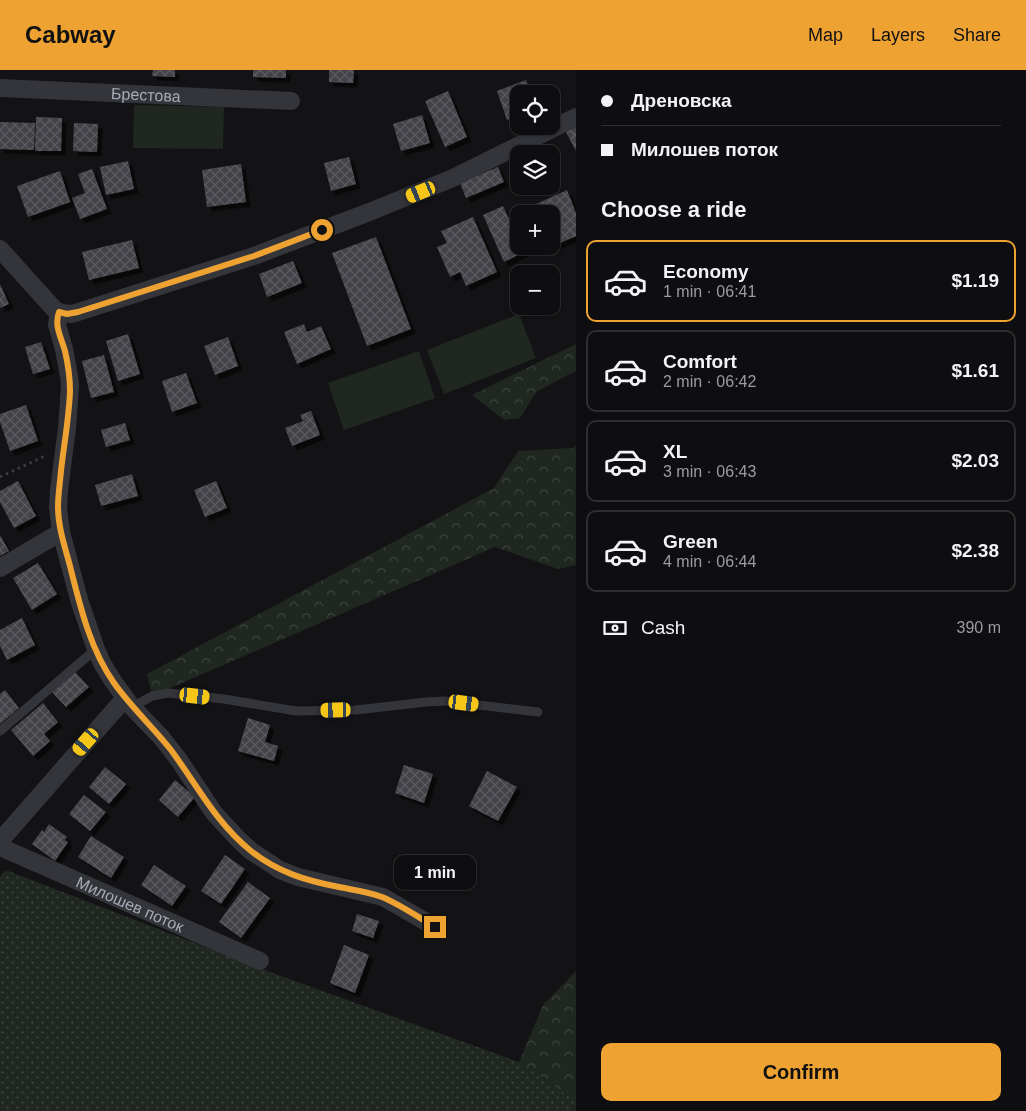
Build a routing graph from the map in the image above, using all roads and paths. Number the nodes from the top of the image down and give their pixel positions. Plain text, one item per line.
1 (0, 88) edge
2 (291, 101) dead end
3 (576, 117) edge
4 (0, 249) edge
5 (59, 312) junction
6 (64, 446) junction
7 (0, 477) edge
8 (61, 532) junction
9 (0, 568) edge
10 (96, 649) junction
11 (128, 702) junction
12 (538, 712) dead end
13 (0, 731) edge
14 (0, 841) edge
15 (0, 847) edge
16 (435, 927) dead end
17 (260, 961) dead end

1 - 2 street, Брестова
3 - 5 street
4 - 5 street
5 - 6 street
6 - 7 path
6 - 8 street
8 - 9 street
8 - 10 street
10 - 11 street
10 - 13 lane
11 - 12 lane
11 - 14 street
11 - 16 street
15 - 17 street, Милошев поток

